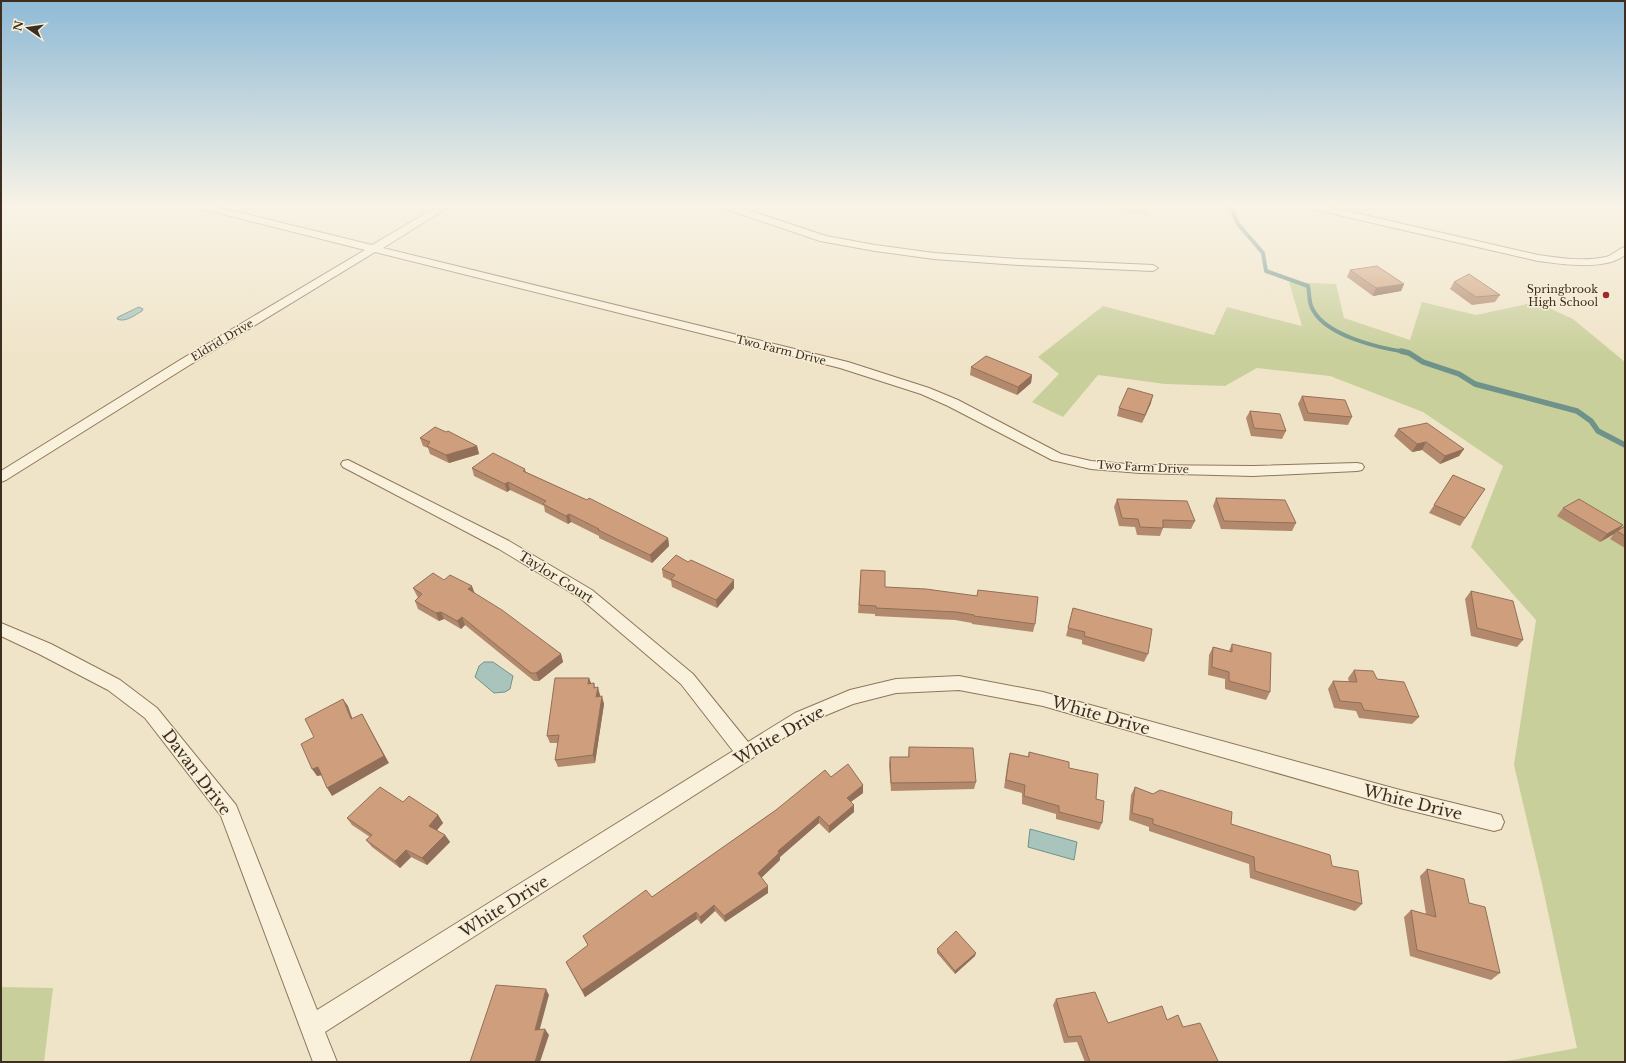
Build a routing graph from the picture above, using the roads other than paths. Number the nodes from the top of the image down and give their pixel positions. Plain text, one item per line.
1 (362, 256) edge
2 (400, 256) edge
3 (931, 256) edge
4 (1524, 256) edge
5 (1618, 256) edge
6 (1154, 268) dead end
7 (348, 464) dead end
8 (1357, 467) dead end
9 (1, 477) edge
10 (1, 629) edge
11 (746, 753) junction
12 (1494, 822) dead end
13 (312, 1027) junction
14 (325, 1062) edge

1 - 9 street, Eldrid Drive
2 - 8 street, Two Farm Drive
3 - 6 street
4 - 5 street
7 - 11 street, Taylor Court
10 - 13 street, Davan Drive
11 - 12 street, White Drive
11 - 13 street, White Drive
13 - 14 street, Davan Drive

